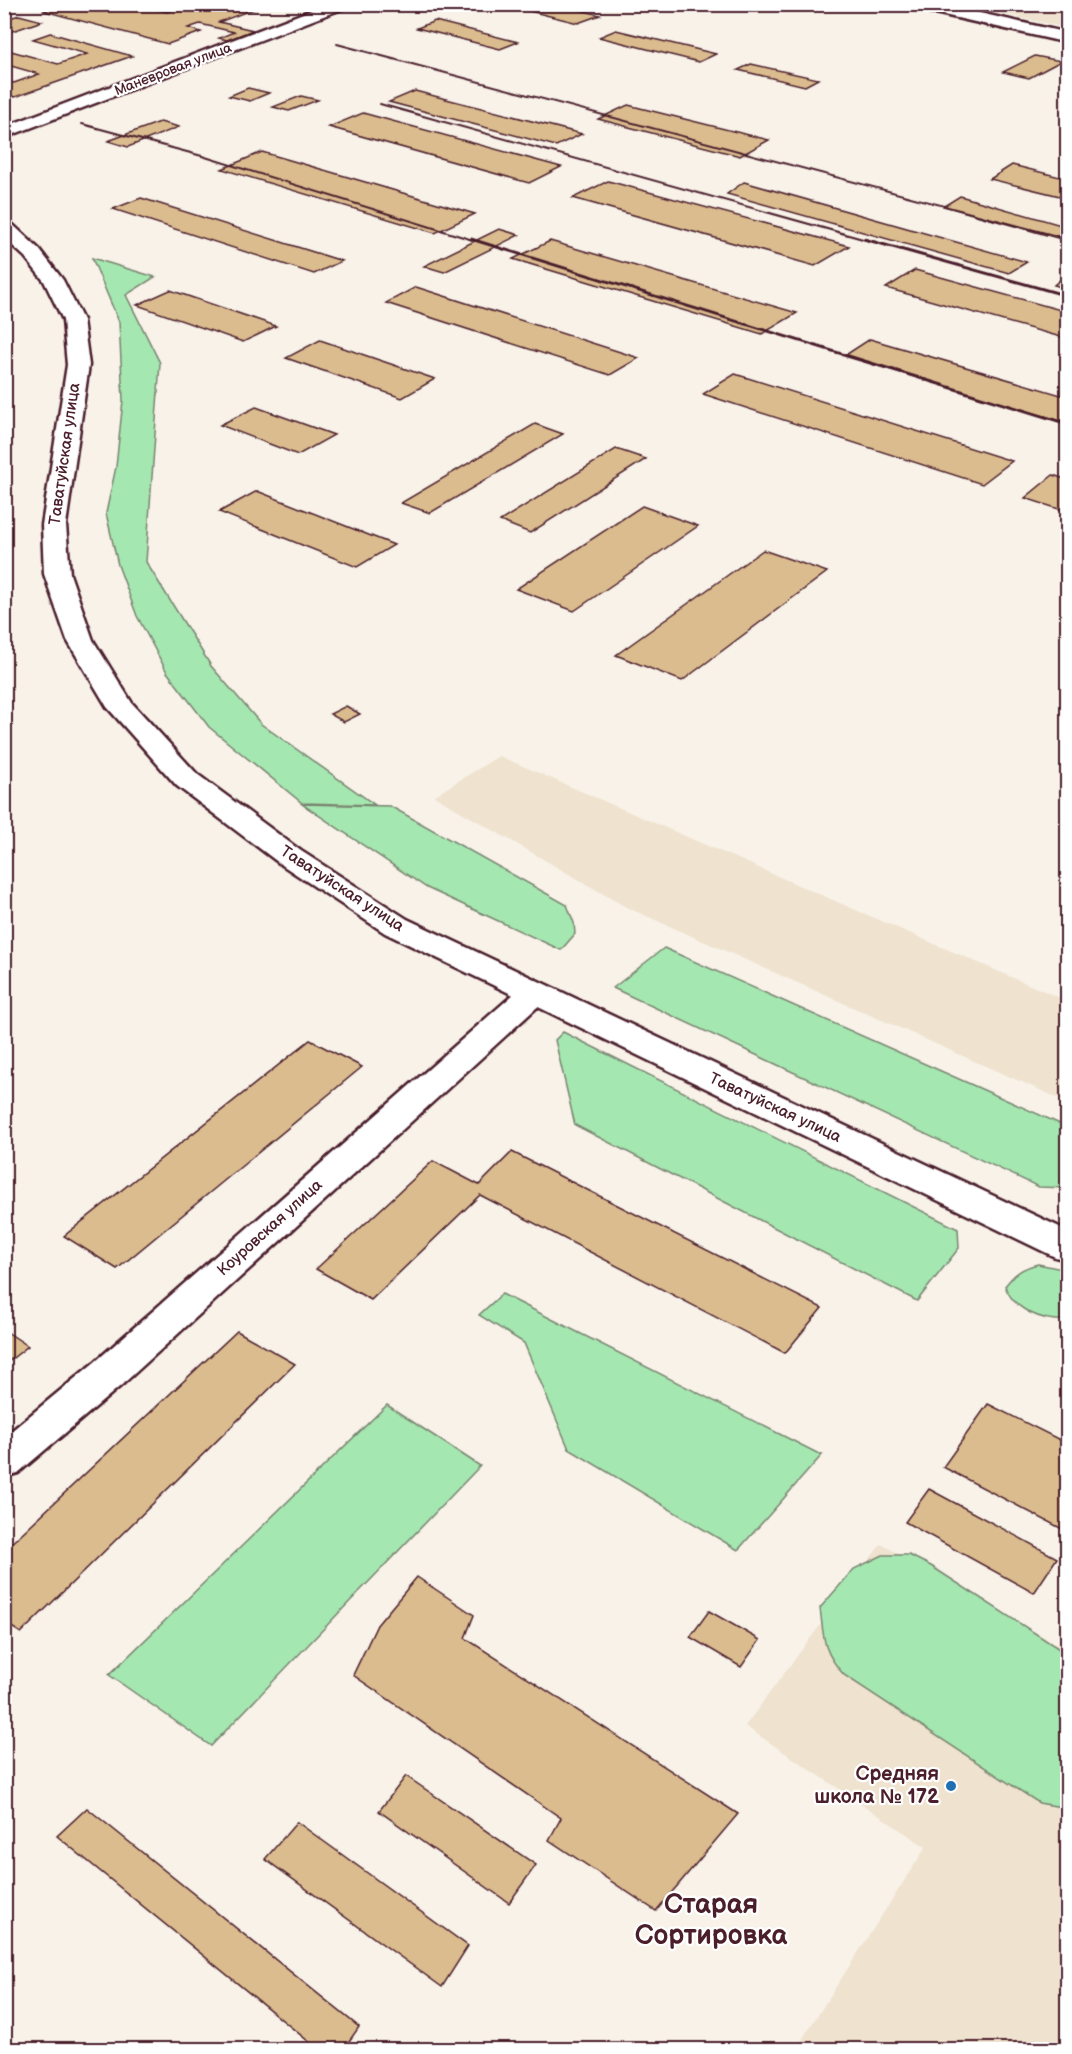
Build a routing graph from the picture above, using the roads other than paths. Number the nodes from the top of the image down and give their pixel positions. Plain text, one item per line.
1 (342, 4) edge
2 (918, 4) edge
3 (1068, 38) edge
4 (4, 134) edge
5 (4, 227) edge
6 (534, 993) junction
7 (1068, 1247) edge
8 (4, 1461) edge

1 - 4 main road, Маневровая улица
2 - 3 main road
5 - 6 main road, Таватуйская улица
6 - 7 main road, Таватуйская улица
6 - 8 main road, Коуровская улица

